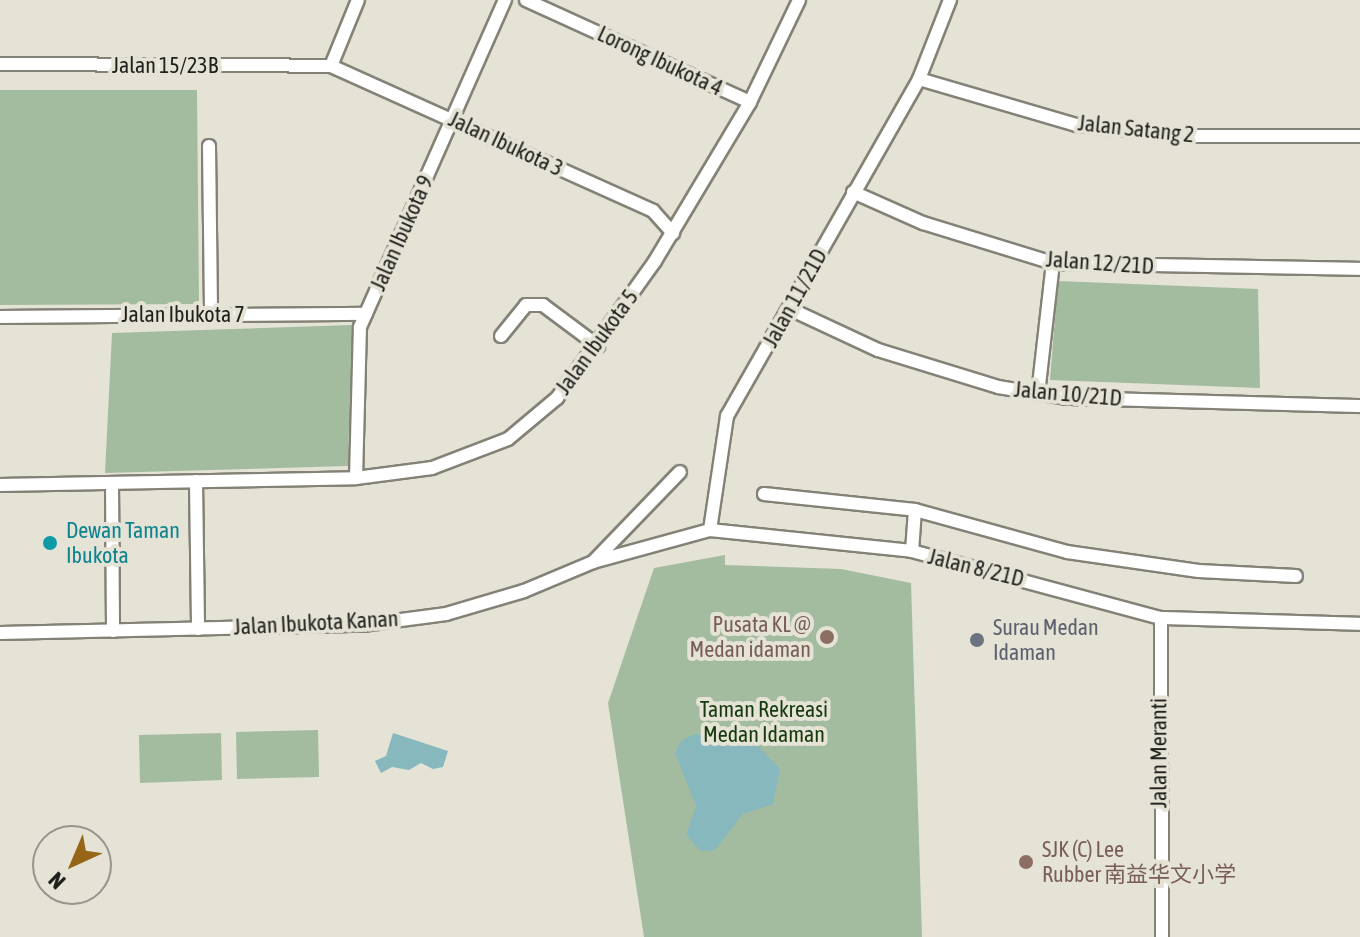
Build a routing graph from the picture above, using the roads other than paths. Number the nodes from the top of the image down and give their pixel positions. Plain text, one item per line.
1 (358, 0) edge
2 (505, 0) edge
3 (526, 0) edge
4 (799, 0) edge
5 (950, 0) edge
6 (0, 64) edge
7 (331, 66) junction
8 (919, 79) junction
9 (750, 102) junction
10 (453, 119) junction
11 (1360, 136) edge
12 (209, 146) dead end
13 (853, 192) junction
14 (673, 233) junction
15 (1053, 263) junction
16 (1360, 269) edge
17 (790, 309) junction
18 (366, 314) junction
19 (211, 315) junction
20 (0, 317) edge
21 (501, 336) dead end
22 (598, 346) junction
23 (1038, 394) junction
24 (1360, 406) edge
25 (680, 472) dead end
26 (356, 478) junction
27 (196, 481) junction
28 (112, 484) junction
29 (0, 485) edge
30 (764, 494) dead end
31 (912, 510) junction
32 (710, 530) junction
33 (908, 551) junction
34 (593, 562) junction
35 (1296, 576) dead end
36 (1161, 618) junction
37 (1360, 624) edge
38 (198, 629) junction
39 (113, 631) junction
40 (0, 633) edge
41 (1162, 937) edge

1 - 7 street
2 - 10 street, Jalan Ibukota 9
3 - 9 street, Lorong Ibukota 4
4 - 9 street, Jalan Ibukota 5
5 - 8 street, Jalan 11/21D
6 - 7 street, Jalan 15/23B
7 - 10 street, Jalan Ibukota 3
8 - 11 street, Jalan Satang 2
8 - 13 street, Jalan 11/21D
9 - 14 street, Jalan Ibukota 5
10 - 14 street, Jalan Ibukota 3
10 - 18 street, Jalan Ibukota 9
12 - 19 street
13 - 15 street, Jalan 12/21D
13 - 17 street, Jalan 11/21D
14 - 22 street, Jalan Ibukota 5
15 - 16 street, Jalan 12/21D
15 - 23 street
17 - 23 street, Jalan 10/21D
17 - 32 street, Jalan 11/21D
18 - 19 street, Jalan Ibukota 7
18 - 26 street, Jalan Ibukota 9
19 - 20 street, Jalan Ibukota 7
21 - 22 street
22 - 26 street, Jalan Ibukota 5
23 - 24 street, Jalan 10/21D
25 - 34 street, Jalan Ibukota Kanan
26 - 27 street, Jalan Ibukota 5
27 - 28 street, Jalan Ibukota 5
27 - 38 street
28 - 29 street, Jalan Ibukota 5
28 - 39 street
30 - 31 street
31 - 33 street
31 - 35 street
32 - 33 street, Jalan 8/21D
32 - 34 street, Jalan 8/21D
33 - 36 street, Jalan 8/21D
34 - 38 street, Jalan Ibukota Kanan
36 - 37 street, Jalan 8/21D
36 - 41 street, Jalan Meranti
38 - 39 street, Jalan Ibukota Kanan
39 - 40 street, Jalan Ibukota Kanan

